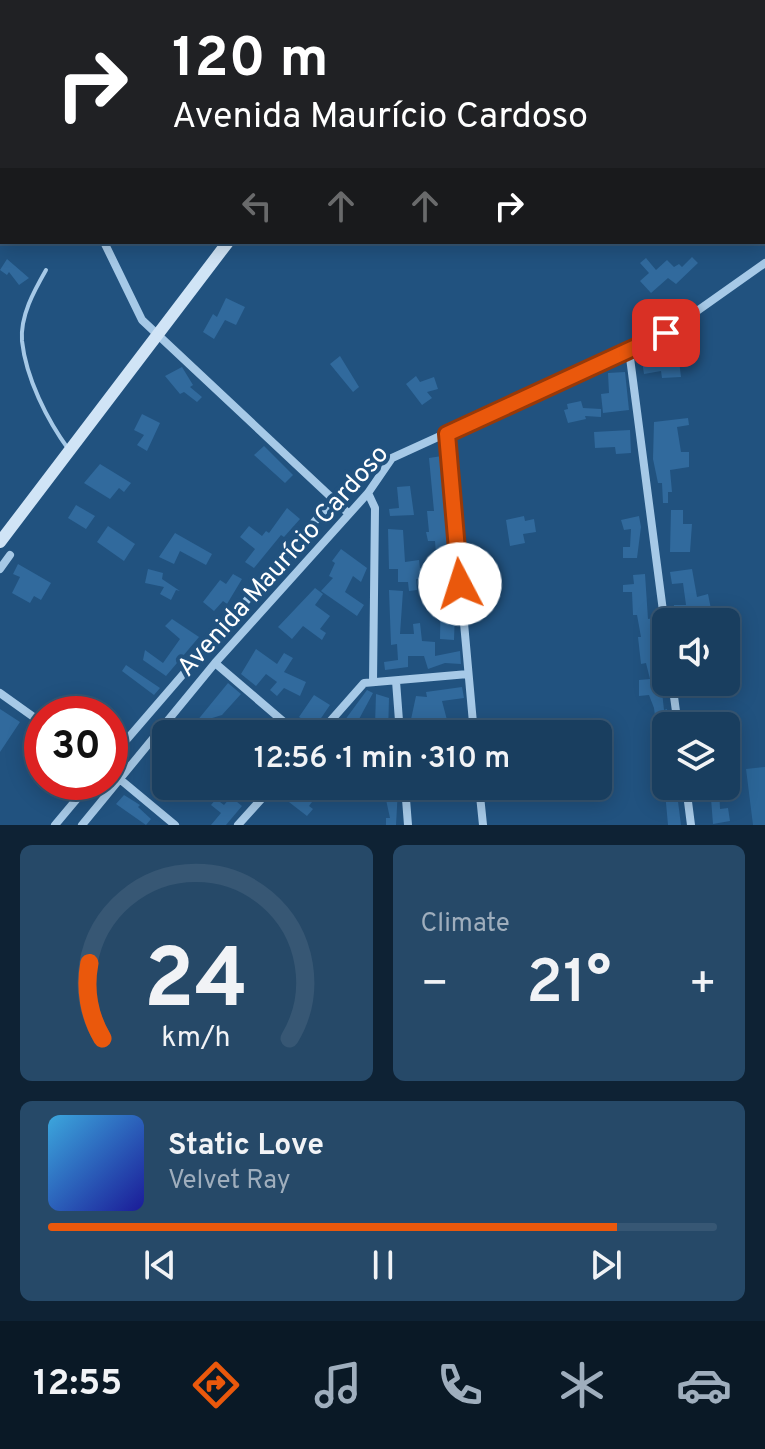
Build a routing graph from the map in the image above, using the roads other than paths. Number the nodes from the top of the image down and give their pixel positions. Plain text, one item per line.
1 (105, 244) edge
2 (227, 244) edge
3 (765, 263) edge
4 (46, 270) dead end
5 (160, 334) junction
6 (629, 350) junction
7 (447, 434) junction
8 (70, 452) junction
9 (368, 493) junction
10 (334, 499) junction
11 (348, 513) junction
12 (0, 542) edge
13 (10, 555) dead end
14 (0, 569) edge
15 (663, 608) edge
16 (215, 663) junction
17 (468, 674) junction
18 (396, 681) junction
19 (373, 682) junction
20 (0, 693) edge
21 (24, 710) edge
22 (282, 720) edge
23 (331, 720) edge
24 (399, 720) edge
25 (473, 720) edge
26 (128, 738) edge
27 (128, 770) edge
28 (128, 787) edge
29 (76, 800) edge
30 (103, 800) edge
31 (260, 800) edge
32 (406, 800) edge
33 (480, 800) edge
34 (688, 800) edge
35 (55, 825) edge
36 (82, 825) edge
37 (175, 825) edge
38 (238, 825) edge
39 (408, 825) edge
40 (483, 825) edge
41 (691, 825) edge

1 - 5 street
2 - 5 main road
3 - 6 street, Avenida Maurício Cardoso
4 - 8 lane
5 - 8 main road
5 - 10 street
6 - 7 street, Avenida Maurício Cardoso
6 - 15 street
7 - 9 street, Avenida Maurício Cardoso
7 - 17 street
8 - 12 main road
9 - 11 street, Avenida Maurício Cardoso
9 - 19 street
10 - 11 street
10 - 26 street, Avenida Maurício Cardoso
11 - 16 street, Avenida Maurício Cardoso
13 - 14 street
16 - 22 street
16 - 27 street, Avenida Maurício Cardoso
17 - 18 street
17 - 25 street
18 - 19 street
18 - 24 street
19 - 23 street
20 - 21 street
28 - 37 street
29 - 35 street
30 - 36 street, Avenida Maurício Cardoso
31 - 38 street
32 - 39 street
33 - 40 street
34 - 41 street

